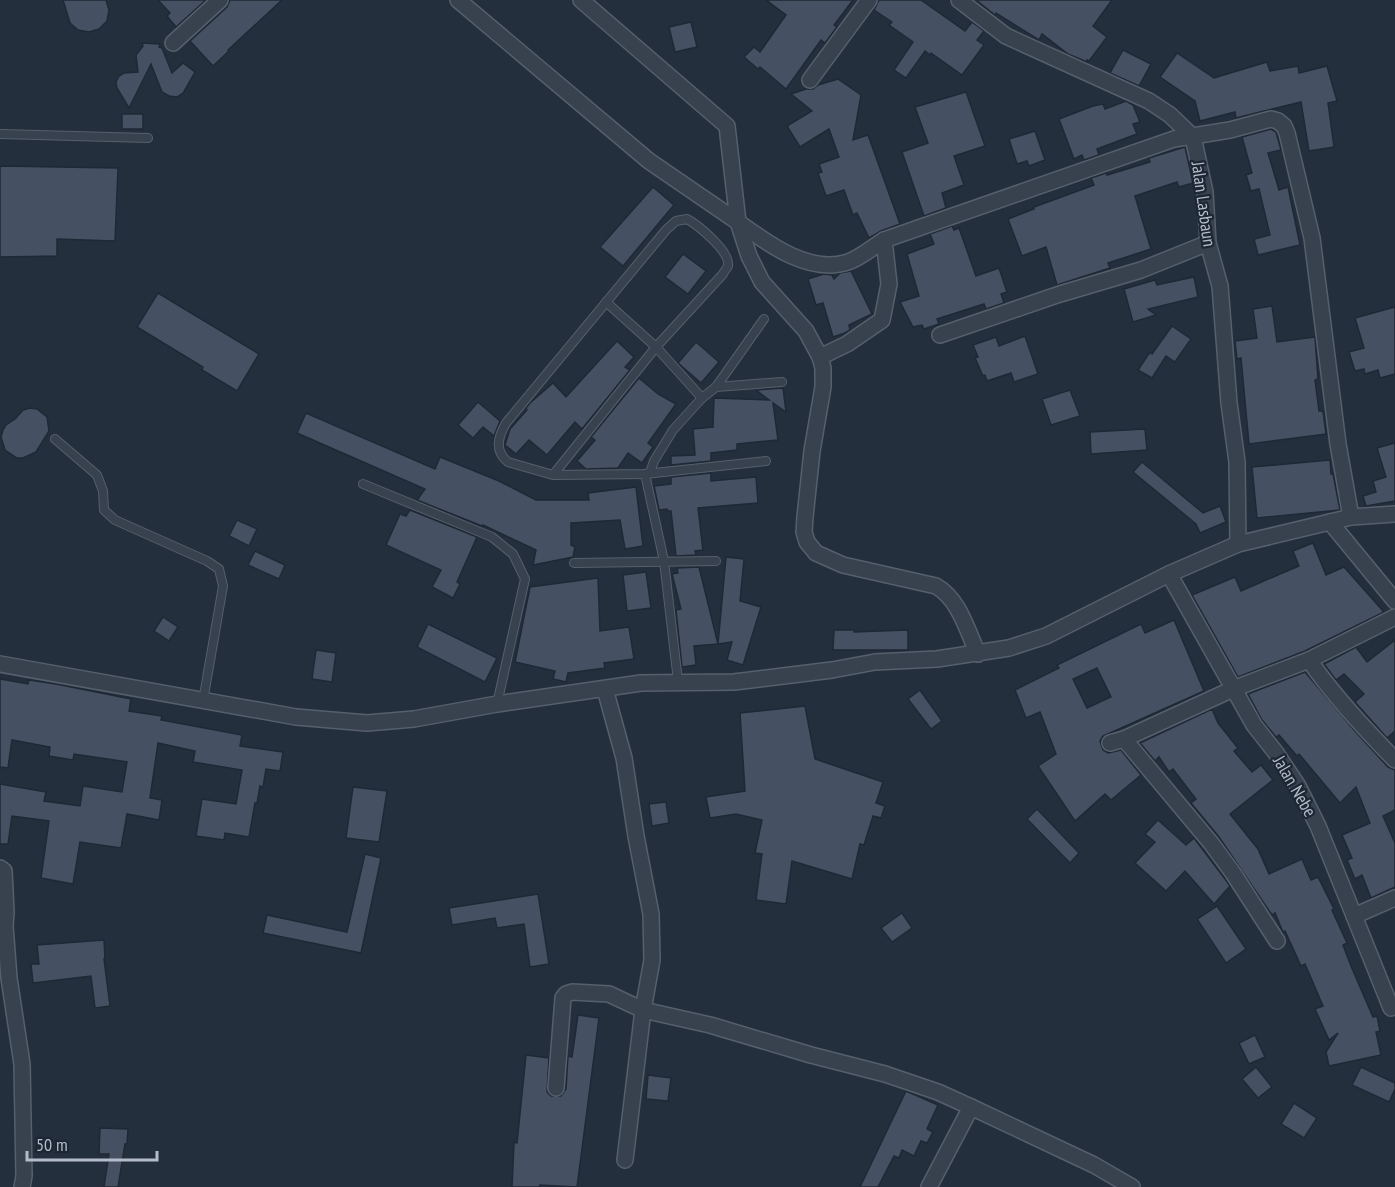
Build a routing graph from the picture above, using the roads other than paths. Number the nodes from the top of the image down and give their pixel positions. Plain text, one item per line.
1 (220, 0) edge
2 (458, 0) edge
3 (581, 0) edge
4 (869, 0) edge
5 (959, 0) edge
6 (173, 43) dead end
7 (810, 80) dead end
8 (0, 134) edge
9 (1193, 137) junction
10 (148, 138) dead end
11 (738, 222) junction
12 (884, 240) junction
13 (1208, 243) junction
14 (606, 302) junction
15 (764, 319) dead end
16 (940, 335) dead end
17 (656, 347) junction
18 (820, 357) junction
19 (782, 382) dead end
20 (716, 387) junction
21 (702, 398) junction
22 (55, 439) dead end
23 (766, 461) dead end
24 (645, 474) junction
25 (553, 475) junction
26 (363, 484) dead end
27 (1395, 514) edge
28 (1351, 517) junction
29 (1330, 522) junction
30 (1238, 544) junction
31 (664, 561) junction
32 (716, 561) dead end
33 (574, 563) dead end
34 (1169, 574) junction
35 (1395, 601) edge
36 (1395, 617) edge
37 (978, 654) junction
38 (1309, 660) junction
39 (0, 664) edge
40 (678, 681) junction
41 (605, 689) junction
42 (1233, 689) junction
43 (203, 701) junction
44 (497, 704) junction
45 (1395, 760) edge
46 (0, 868) edge
47 (1395, 898) edge
48 (1354, 916) junction
49 (1277, 941) dead end
50 (643, 1010) junction
51 (1394, 1011) edge
52 (556, 1088) dead end
53 (971, 1107) junction
54 (625, 1160) dead end
55 (22, 1187) edge
56 (928, 1187) edge
57 (1132, 1187) edge

1 - 6 street
2 - 11 street
3 - 11 street
4 - 7 street
5 - 9 street, Jalan Lasbaun
8 - 10 lane
9 - 12 street
9 - 13 street, Jalan Lasbaun
9 - 28 street
11 - 12 street
11 - 18 street
12 - 18 street
13 - 16 street
13 - 30 street, Jalan Lasbaun
14 - 17 lane
14 - 17 lane
14 - 25 lane
15 - 20 lane
17 - 21 lane
17 - 25 lane
18 - 37 street
19 - 20 lane
20 - 21 lane
21 - 24 lane
22 - 43 lane
23 - 24 lane
24 - 25 lane
24 - 31 lane
26 - 44 lane
27 - 28 street
28 - 29 street
29 - 30 street
29 - 35 street
30 - 34 street
31 - 32 lane
31 - 33 lane
31 - 40 lane
34 - 37 street
34 - 42 street, Jalan Nebe
36 - 38 street
37 - 40 street
38 - 42 street
38 - 45 street
39 - 43 street
40 - 41 street
41 - 44 street
41 - 50 street
42 - 48 street, Jalan Nebe
42 - 49 street
43 - 44 street
46 - 55 street
47 - 48 street
48 - 51 street, Jalan Nebe
50 - 52 street
50 - 53 street
50 - 54 street
53 - 56 street
53 - 57 street

